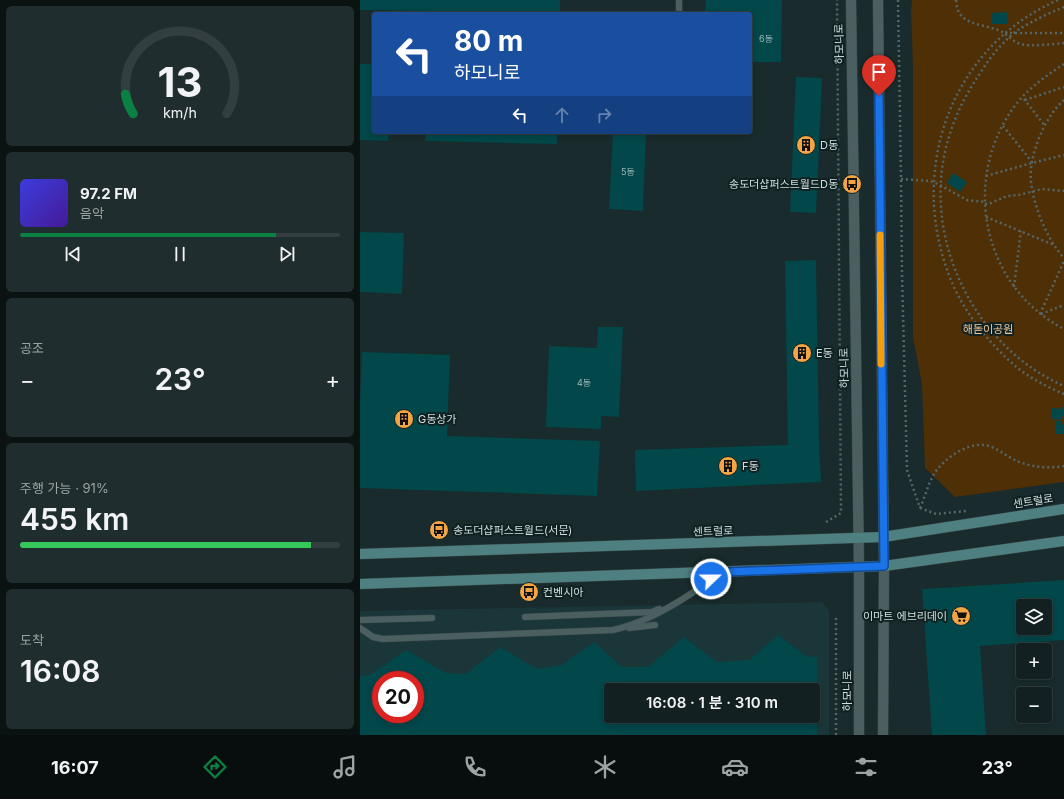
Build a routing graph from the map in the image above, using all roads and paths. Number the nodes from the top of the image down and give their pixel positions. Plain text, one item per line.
1 (679, 0) edge
2 (837, 0) edge
3 (850, 0) edge
4 (878, 0) edge
5 (898, 0) edge
6 (956, 0) edge
7 (1058, 0) edge
8 (1064, 7) edge
9 (679, 12) edge
10 (1004, 33) junction
11 (1064, 33) edge
12 (1014, 34) junction
13 (1009, 38) junction
14 (1064, 44) edge
15 (1064, 64) edge
16 (1064, 87) edge
17 (1024, 99) junction
18 (1064, 100) edge
19 (1003, 126) junction
20 (1045, 126) junction
21 (1064, 155) edge
22 (1032, 163) junction
23 (986, 176) junction
24 (901, 179) junction
25 (934, 182) junction
26 (940, 185) junction
27 (1033, 191) junction
28 (1064, 191) edge
29 (985, 203) junction
30 (986, 217) junction
31 (1021, 231) junction
32 (1054, 245) junction
33 (1064, 260) edge
34 (1014, 287) junction
35 (1064, 305) edge
36 (1040, 314) junction
37 (1064, 329) edge
38 (1064, 386) edge
39 (1064, 394) edge
40 (1064, 466) edge
41 (1064, 508) edge
42 (826, 522) dead end
43 (859, 538) junction
44 (883, 538) junction
45 (1064, 541) edge
46 (360, 554) edge
47 (884, 566) junction
48 (859, 567) junction
49 (726, 572) junction
50 (360, 584) edge
51 (670, 606) junction
52 (525, 617) dead end
53 (432, 618) dead end
54 (836, 618) dead end
55 (360, 620) edge
56 (655, 625) dead end
57 (360, 628) edge
58 (613, 630) junction
59 (836, 735) edge
60 (859, 735) edge
61 (883, 735) edge

1 - 9 lane
2 - 42 path
3 - 43 street, 하모니로
4 - 44 street
5 - 24 path
6 - 10 path
7 - 10 path
8 - 12 path
10 - 12 path
10 - 13 path
10 - 25 path
11 - 12 path
12 - 13 path
13 - 14 path
13 - 26 path
15 - 17 path
16 - 17 path
17 - 19 path
17 - 20 path
18 - 20 path
19 - 22 path
19 - 23 path
20 - 22 path
21 - 22 path
22 - 23 path
22 - 27 path
23 - 29 path
24 - 25 path
24 - 40 path
25 - 26 path
25 - 39 path
26 - 29 path
26 - 38 path
27 - 28 path
27 - 29 path
27 - 32 path
29 - 30 path
30 - 31 path
30 - 34 path
31 - 32 path
31 - 34 path
32 - 33 path
33 - 36 path
34 - 36 path
35 - 36 path
36 - 37 path
41 - 44 main road, 센트럴로
43 - 44 main road, 센트럴로
43 - 46 main road, 센트럴로
43 - 48 street, 하모니로
44 - 47 street
45 - 47 main road
47 - 48 main road
47 - 61 street
48 - 49 main road
48 - 60 street, 하모니로
49 - 50 main road
49 - 51 lane
51 - 52 lane
51 - 58 lane
53 - 55 lane
54 - 59 path
56 - 58 lane
57 - 58 lane

